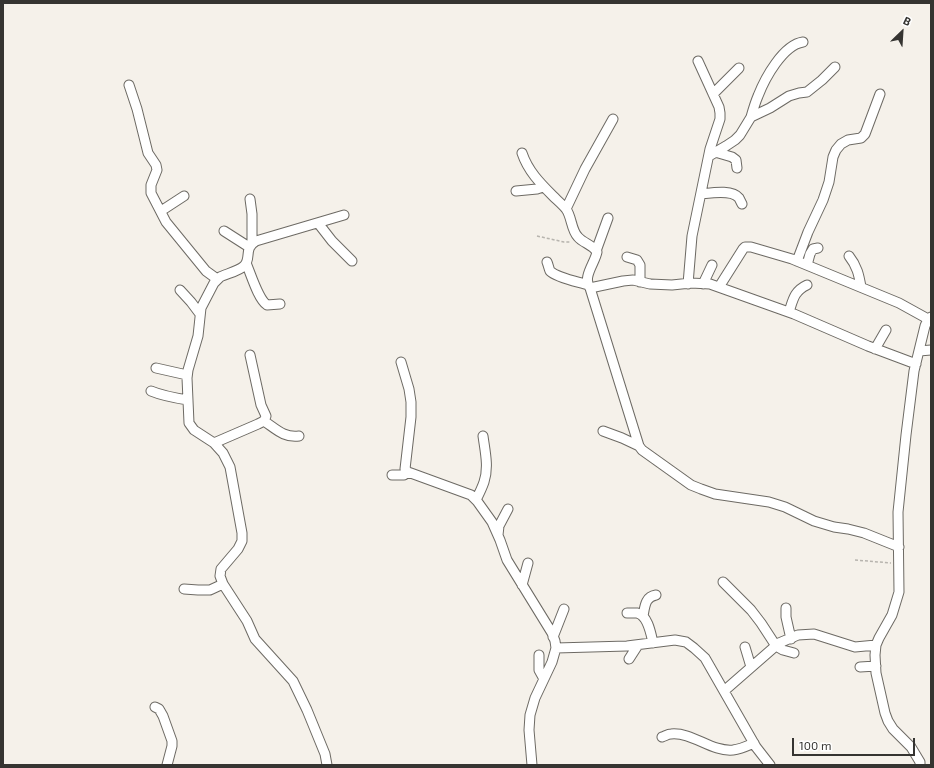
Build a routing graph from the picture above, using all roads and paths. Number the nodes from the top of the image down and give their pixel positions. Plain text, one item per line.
1 (803, 42) dead end
2 (698, 61) dead end
3 (835, 67) dead end
4 (739, 68) dead end
5 (129, 85) dead end
6 (713, 94) junction
7 (880, 94) dead end
8 (751, 117) junction
9 (614, 119) dead end
10 (522, 153) dead end
11 (712, 154) junction
12 (737, 168) dead end
13 (543, 187) junction
14 (516, 192) dead end
15 (701, 194) junction
16 (184, 196) dead end
17 (250, 199) dead end
18 (742, 204) dead end
19 (566, 209) junction
20 (161, 212) junction
21 (344, 215) dead end
22 (608, 218) dead end
23 (318, 223) junction
24 (224, 232) dead end
25 (537, 236) dead end
26 (583, 242) junction
27 (251, 245) junction
28 (818, 248) dead end
29 (596, 251) junction
30 (627, 256) dead end
31 (849, 256) dead end
32 (352, 261) dead end
33 (797, 261) junction
34 (546, 262) dead end
35 (246, 263) junction
36 (712, 265) dead end
37 (807, 265) junction
38 (217, 279) junction
39 (640, 282) junction
40 (688, 284) junction
41 (703, 284) junction
42 (807, 285) dead end
43 (589, 286) junction
44 (719, 287) junction
45 (861, 287) junction
46 (180, 290) dead end
47 (280, 304) dead end
48 (789, 312) junction
49 (200, 314) junction
50 (930, 318) edge
51 (886, 330) dead end
52 (875, 349) junction
53 (931, 350) edge
54 (919, 351) junction
55 (250, 355) dead end
56 (401, 362) dead end
57 (916, 364) junction
58 (156, 368) dead end
59 (187, 375) junction
60 (151, 390) dead end
61 (188, 400) junction
62 (264, 421) junction
63 (603, 431) dead end
64 (299, 436) dead end
65 (483, 436) dead end
66 (214, 443) junction
67 (639, 446) junction
68 (408, 472) junction
69 (392, 475) dead end
70 (476, 500) junction
71 (508, 509) dead end
72 (498, 535) junction
73 (898, 547) junction
74 (855, 560) dead end
75 (528, 563) dead end
76 (899, 564) junction
77 (723, 582) dead end
78 (223, 584) junction
79 (522, 585) junction
80 (184, 589) dead end
81 (656, 595) dead end
82 (786, 608) dead end
83 (564, 609) dead end
84 (627, 613) dead end
85 (643, 616) junction
86 (553, 637) junction
87 (791, 639) junction
88 (653, 643) junction
89 (638, 645) junction
90 (876, 645) junction
91 (776, 646) junction
92 (745, 647) dead end
93 (556, 648) junction
94 (794, 653) dead end
95 (539, 654) dead end
96 (629, 659) dead end
97 (876, 666) junction
98 (751, 667) junction
99 (860, 667) dead end
100 (544, 679) junction
101 (724, 691) junction
102 (155, 707) dead end
103 (662, 737) dead end
104 (754, 743) junction
105 (167, 765) edge
106 (327, 765) edge
107 (532, 765) edge
108 (770, 765) edge
109 (920, 765) edge

1 - 8 street
2 - 6 street
3 - 8 street
4 - 6 street
5 - 20 street
6 - 11 street
7 - 33 street
8 - 11 street
9 - 19 street
10 - 13 street
11 - 12 street
11 - 15 street
13 - 14 street
13 - 19 street
15 - 18 street
15 - 40 street
16 - 20 street
17 - 27 street
19 - 26 street
20 - 38 street
21 - 23 street
22 - 29 street
23 - 27 street
23 - 32 street
24 - 27 street
25 - 26 path
26 - 29 street
27 - 35 street
28 - 37 street
29 - 43 street
30 - 39 street
31 - 45 street
33 - 37 street
33 - 44 street
34 - 43 street
35 - 38 street
35 - 47 street
36 - 41 street
37 - 45 street
38 - 49 street
39 - 40 street
39 - 43 street
40 - 41 street
41 - 44 street
42 - 48 street
43 - 67 street
44 - 48 street
45 - 50 street
46 - 49 street
48 - 52 street
49 - 59 street
50 - 54 street
51 - 52 street
52 - 57 street
53 - 54 street
54 - 57 street
55 - 62 street
56 - 68 street
57 - 73 street
58 - 59 street
59 - 61 street
60 - 61 street
61 - 66 street
62 - 64 street
62 - 66 street
63 - 67 street
65 - 70 street
66 - 78 street
67 - 73 street
68 - 69 street
68 - 70 street
70 - 72 street
71 - 72 street
72 - 79 street
73 - 76 street
74 - 76 path
75 - 79 street
76 - 90 street
77 - 91 street
78 - 80 street
78 - 106 street
79 - 86 street
81 - 85 street
82 - 87 street
83 - 86 street
84 - 85 street
85 - 88 street
86 - 93 street
87 - 90 street
87 - 91 street
88 - 89 street
88 - 101 street
89 - 93 street
89 - 96 street
90 - 97 street
91 - 94 street
91 - 98 street
92 - 98 street
93 - 100 street
95 - 100 street
97 - 99 street
97 - 109 street
98 - 101 street
100 - 107 street
101 - 104 street
102 - 105 street
103 - 104 street
104 - 108 street

